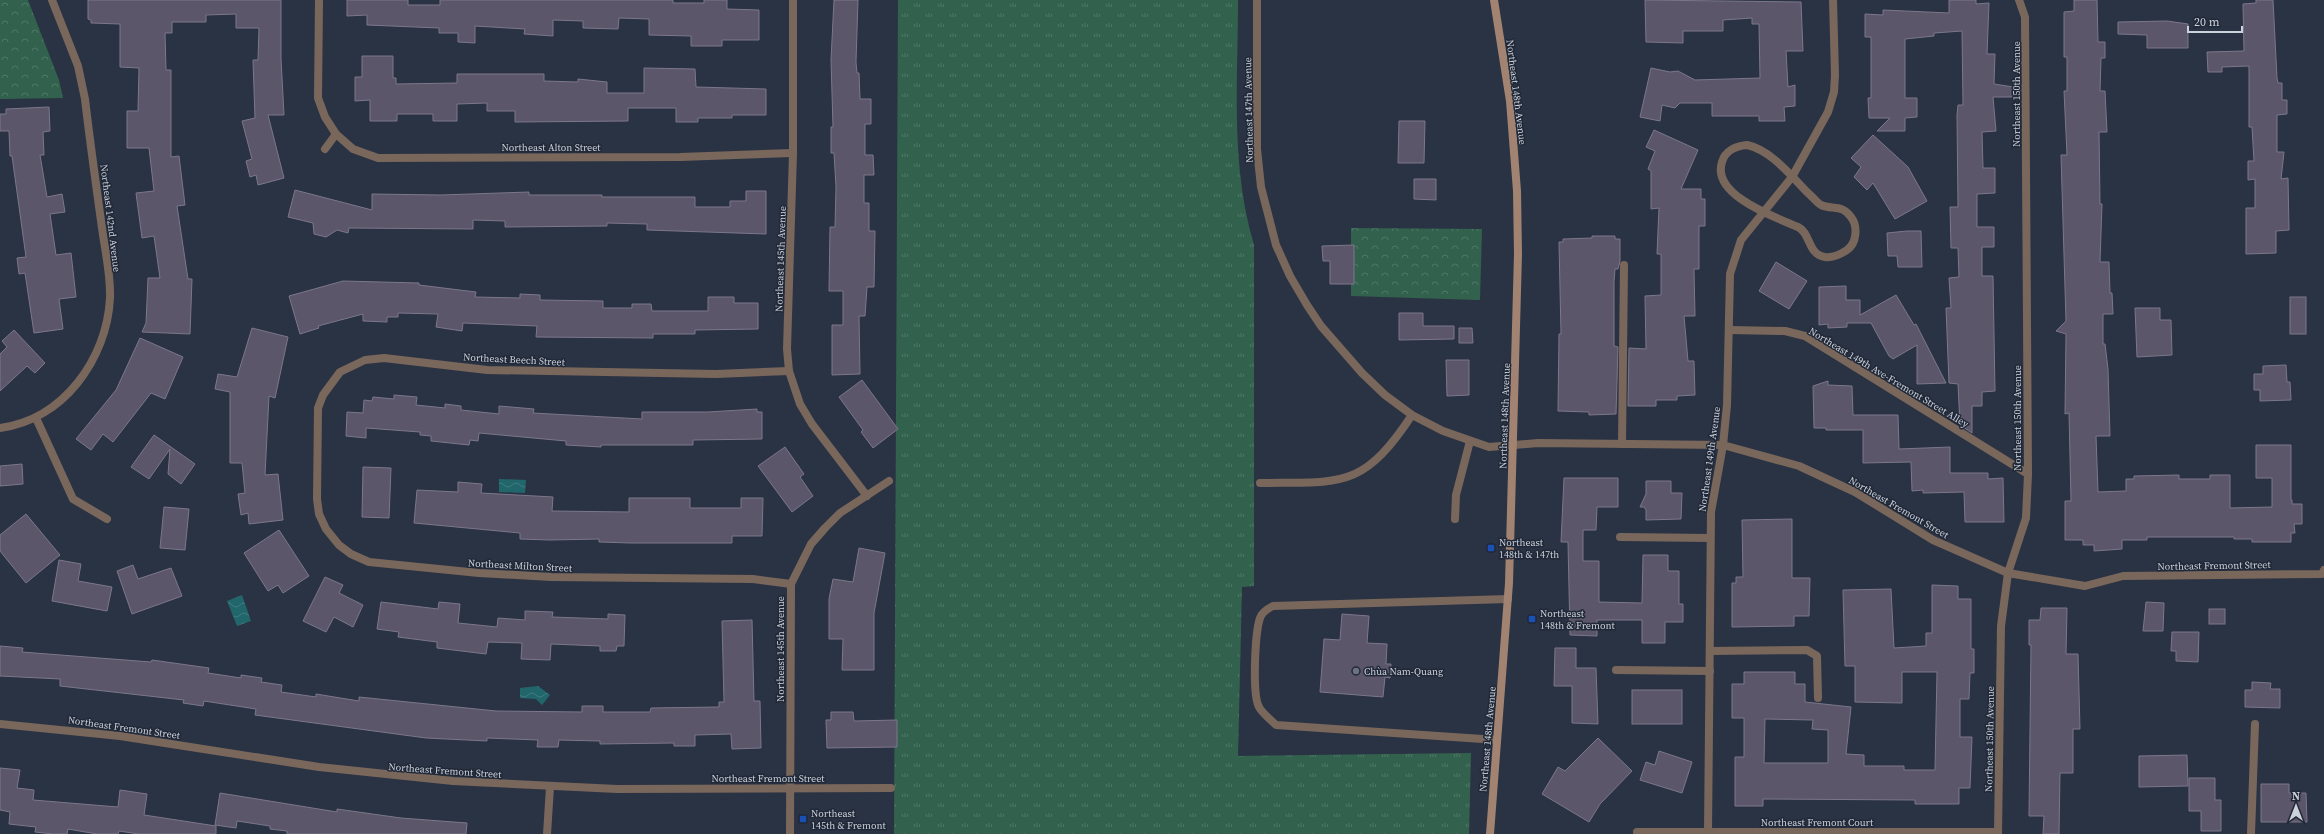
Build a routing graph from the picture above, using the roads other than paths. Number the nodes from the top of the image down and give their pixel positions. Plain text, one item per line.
1 (52, 0) edge
2 (319, 0) edge
3 (793, 0) edge
4 (1257, 0) edge
5 (1494, 0) edge
6 (1834, 0) edge
7 (2019, 0) edge
8 (336, 134) junction
9 (325, 149) dead end
10 (793, 153) junction
11 (1792, 177) junction
12 (1764, 211) junction
13 (1624, 265) dead end
14 (1729, 330) junction
15 (789, 371) junction
16 (1412, 415) junction
17 (36, 418) junction
18 (0, 428) edge
19 (1470, 441) junction
20 (1622, 444) junction
21 (1514, 445) junction
22 (1723, 445) junction
23 (317, 464) joint
24 (2028, 474) junction
25 (889, 482) dead end
26 (1260, 483) dead end
27 (867, 496) junction
28 (107, 518) dead end
29 (1455, 519) dead end
30 (1620, 537) dead end
31 (1710, 538) junction
32 (2323, 572) edge
33 (2008, 573) junction
34 (791, 584) junction
35 (1508, 599) junction
36 (1710, 651) junction
37 (1616, 670) dead end
38 (1710, 671) junction
39 (1818, 698) dead end
40 (0, 724) edge
41 (2254, 724) dead end
42 (1497, 740) junction
43 (550, 787) junction
44 (790, 788) junction
45 (891, 788) dead end
46 (1637, 832) dead end
47 (1708, 833) junction
48 (1998, 833) edge
49 (547, 834) edge
50 (790, 834) edge
51 (1490, 834) edge
52 (2251, 834) edge

1 - 17 street, Northeast 142nd Avenue
2 - 8 street, Northeast Alton Street
3 - 10 street, Northeast 145th Avenue
4 - 16 street, Northeast 147th Avenue
5 - 21 main road, Northeast 148th Avenue
6 - 11 street, Northeast 149th Avenue
7 - 24 street, Northeast 150th Avenue
8 - 9 street
8 - 10 street, Northeast Alton Street
10 - 15 street, Northeast 145th Avenue
11 - 12 street, Northeast 149th Avenue
11 - 12 street
11 - 12 street
12 - 14 street, Northeast 149th Avenue
13 - 20 street
14 - 22 street, Northeast 149th Avenue
14 - 24 street, Northeast 149th Ave-Fremont Street Alley
15 - 23 street, Northeast Beech Street
15 - 27 street, Northeast 145th Avenue
16 - 19 street, Northeast 147th Avenue
16 - 26 street
17 - 18 street, Northeast 142nd Avenue
17 - 28 street
19 - 21 street, Northeast 147th Avenue
19 - 29 street
20 - 21 street, Northeast Fremont Street
20 - 22 street, Northeast Fremont Street
21 - 35 main road, Northeast 148th Avenue
22 - 31 street, Northeast 149th Avenue
22 - 33 street, Northeast Fremont Street
23 - 34 street, Northeast Milton Street
24 - 33 street, Northeast 150th Avenue
25 - 27 street, Northeast 145th Avenue
27 - 34 street, Northeast 145th Avenue
30 - 31 street
31 - 36 street, Northeast 149th Avenue
32 - 33 street, Northeast Fremont Street
33 - 48 street, Northeast 150th Avenue
34 - 44 street, Northeast 145th Avenue
35 - 42 main road, Northeast 148th Avenue
35 - 42 street
36 - 38 street, Northeast 149th Avenue
36 - 39 street
37 - 38 street
38 - 47 street, Northeast 149th Avenue
40 - 43 street, Northeast Fremont Street
41 - 52 street
42 - 51 main road, Northeast 148th Avenue
43 - 44 street, Northeast Fremont Street
43 - 49 street
44 - 45 street, Northeast Fremont Street
44 - 50 street, Northeast 145th Avenue
46 - 47 street, Northeast Fremont Court
47 - 48 street, Northeast Fremont Court

